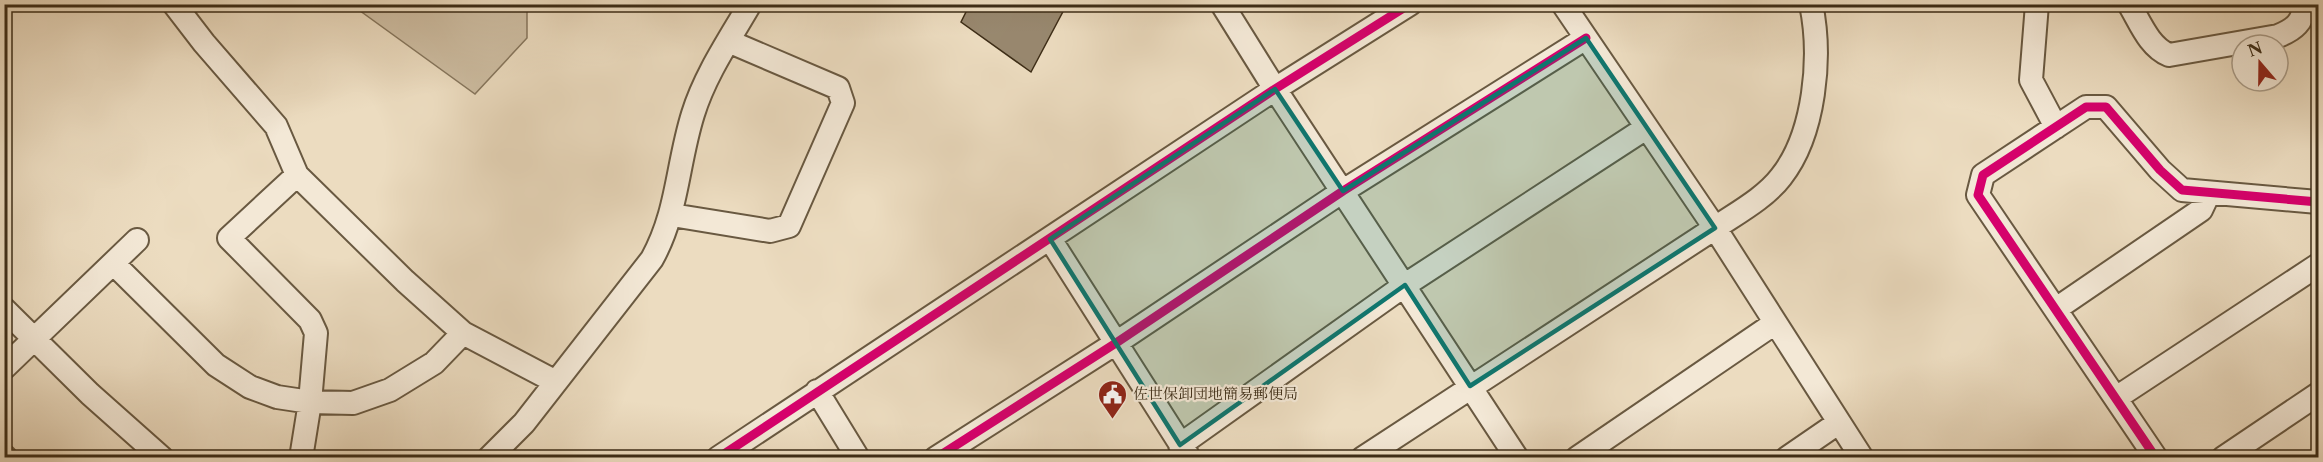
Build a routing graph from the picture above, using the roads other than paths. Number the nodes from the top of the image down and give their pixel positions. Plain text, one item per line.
1 (174, 4) edge
2 (750, 4) edge
3 (1222, 4) edge
4 (1410, 4) edge
5 (1563, 4) edge
6 (1811, 4) edge
7 (2037, 4) edge
8 (2130, 4) edge
9 (2303, 4) edge
10 (1586, 38) junction
11 (728, 41) junction
12 (1275, 89) junction
13 (2056, 127) junction
14 (1646, 128) junction
15 (297, 175) junction
16 (1343, 191) junction
17 (2209, 193) junction
18 (2319, 202) edge
19 (672, 215) junction
20 (1715, 228) junction
21 (1050, 239) junction
22 (136, 240) dead end
23 (114, 264) junction
24 (2319, 265) edge
25 (1405, 285) junction
26 (4, 309) edge
27 (2056, 309) junction
28 (1775, 323) junction
29 (463, 333) junction
30 (33, 339) junction
31 (1116, 343) junction
32 (4, 368) edge
33 (556, 382) junction
34 (1470, 386) junction
35 (817, 392) junction
36 (2319, 394) edge
37 (2116, 398) junction
38 (310, 402) junction
39 (1838, 423) junction
40 (1184, 451) edge
41 (162, 458) edge
42 (301, 458) edge
43 (489, 458) edge
44 (718, 458) edge
45 (858, 458) edge
46 (936, 458) edge
47 (1363, 458) edge
48 (1516, 458) edge
49 (1577, 458) edge
50 (1787, 458) edge
51 (1862, 458) edge
52 (2156, 458) edge
53 (2223, 458) edge

1 - 15 street
2 - 11 street
3 - 12 street
4 - 12 street
5 - 10 street
6 - 20 street
7 - 13 street
8 - 9 street
10 - 14 street
10 - 16 street
11 - 19 street
11 - 19 street
12 - 16 street
12 - 21 street
13 - 17 street
13 - 27 street
14 - 20 street
14 - 25 street
15 - 29 street
15 - 38 street
16 - 25 street
16 - 31 street
17 - 18 street
17 - 27 street
19 - 33 street
20 - 28 street
20 - 34 street
21 - 31 street
21 - 35 street
22 - 23 street
23 - 30 street
23 - 38 street
24 - 37 street
25 - 34 street
25 - 40 street
26 - 30 street
27 - 37 street
28 - 39 street
28 - 49 street
29 - 33 street
29 - 38 street
30 - 32 street
30 - 41 street
31 - 40 street
31 - 46 street
33 - 43 street
34 - 47 street
34 - 48 street
35 - 44 street
35 - 45 street
36 - 53 street
37 - 52 street
38 - 42 street
39 - 50 street
39 - 51 street

